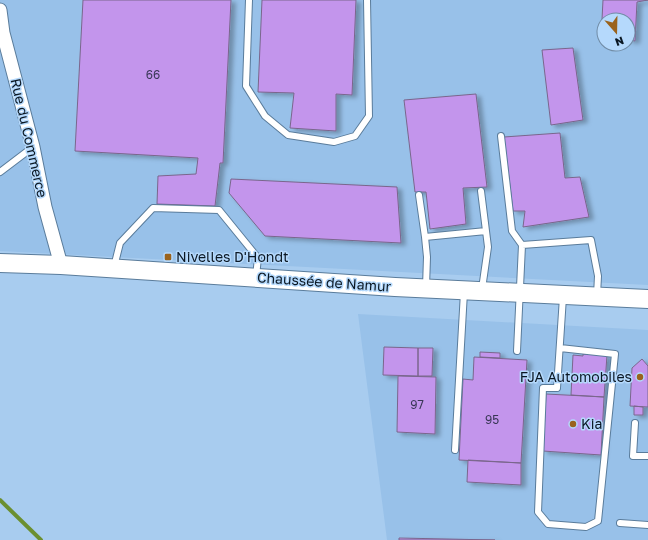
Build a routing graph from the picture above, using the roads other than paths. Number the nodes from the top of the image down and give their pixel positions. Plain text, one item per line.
1 (249, 0) edge
2 (367, 0) edge
3 (0, 10) edge
4 (501, 136) dead end
5 (33, 147) junction
6 (0, 172) edge
7 (481, 191) dead end
8 (419, 195) dead end
9 (486, 231) junction
10 (425, 237) junction
11 (522, 245) junction
12 (0, 263) edge
13 (61, 265) junction
14 (114, 269) junction
15 (256, 278) junction
16 (426, 288) junction
17 (464, 290) junction
18 (482, 291) junction
19 (521, 293) junction
20 (563, 295) junction
21 (597, 297) junction
22 (648, 299) edge
23 (560, 348) junction
24 (517, 351) dead end
25 (635, 423) dead end
26 (454, 450) dead end
27 (648, 456) edge
28 (620, 523) dead end
29 (648, 525) edge

1 - 2 lane
3 - 5 street, Rue du Commerce
4 - 11 lane
5 - 6 lane
5 - 13 street, Rue du Commerce
7 - 9 lane
8 - 10 lane
9 - 10 lane
9 - 18 lane
10 - 16 lane
11 - 19 lane
11 - 21 lane
12 - 13 main road, Chaussée de Namur
13 - 14 main road, Chaussée de Namur
14 - 15 main road, Chaussée de Namur
14 - 15 lane
15 - 16 main road, Chaussée de Namur
16 - 17 main road, Chaussée de Namur
17 - 18 main road, Chaussée de Namur
17 - 26 lane
18 - 19 main road, Chaussée de Namur
19 - 20 main road, Chaussée de Namur
19 - 24 lane
20 - 21 main road, Chaussée de Namur
20 - 23 lane
21 - 22 main road, Chaussée de Namur
23 - 23 lane
25 - 27 lane
28 - 29 lane

